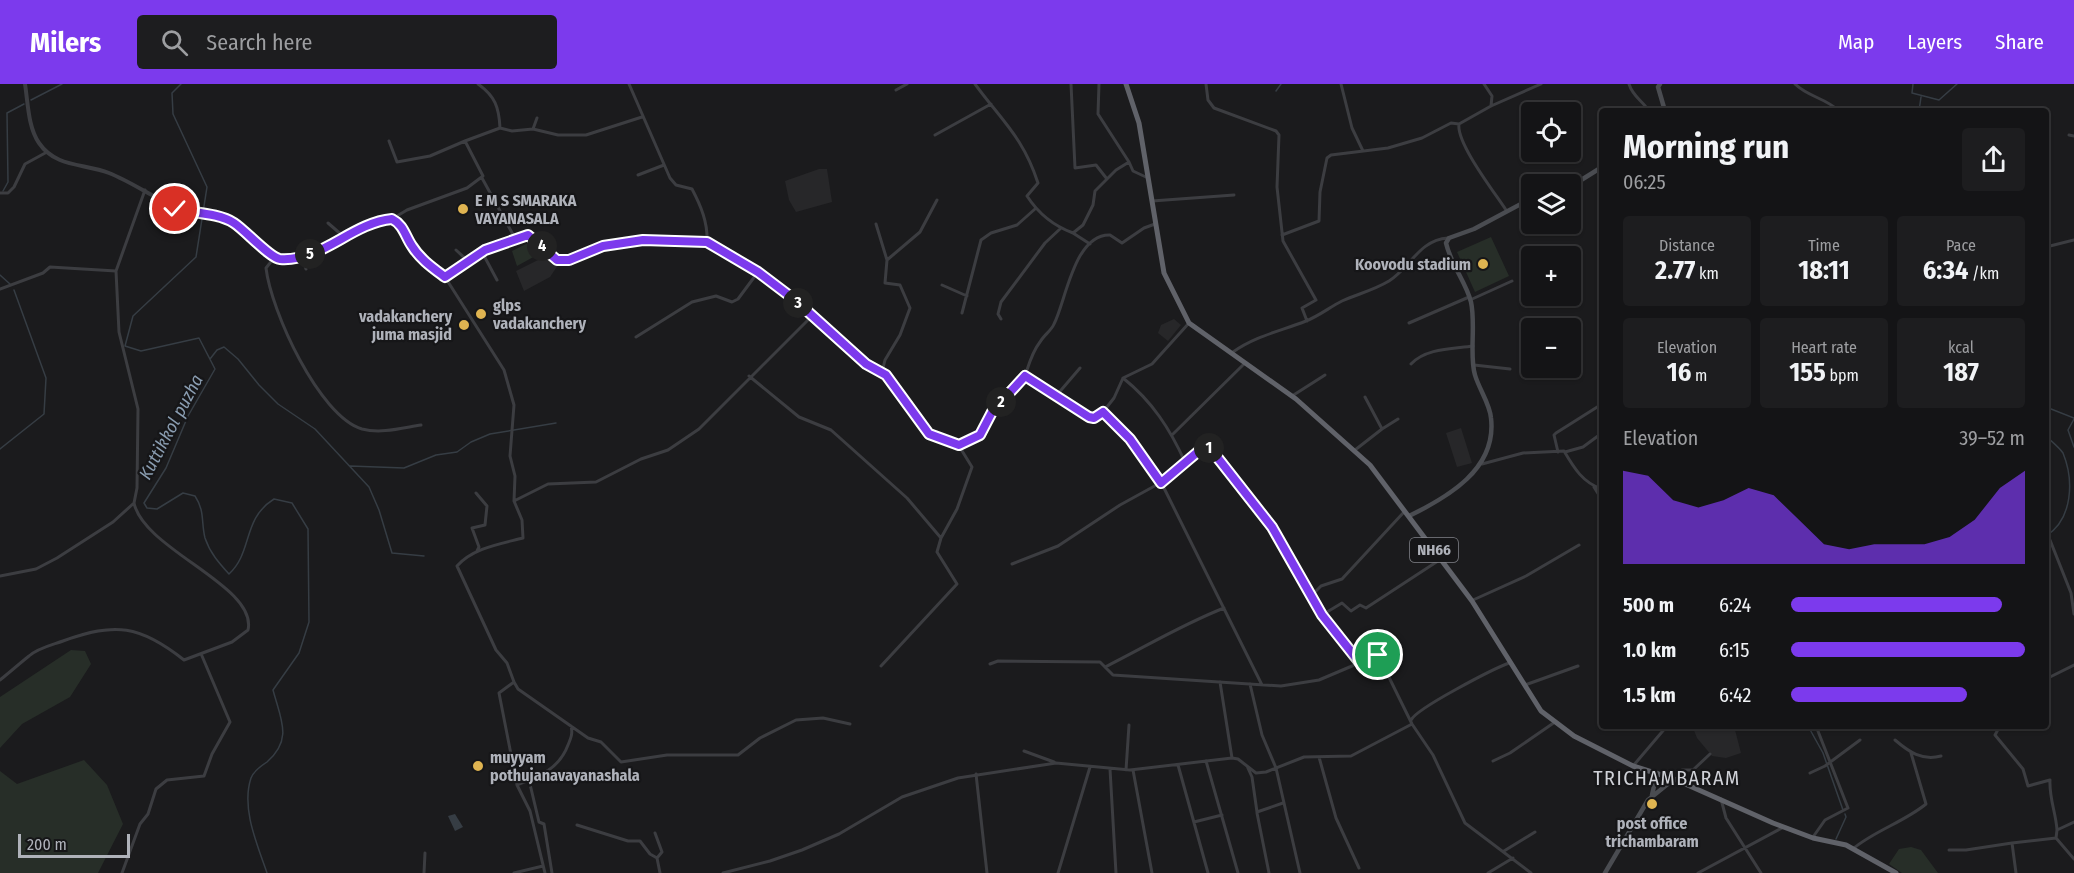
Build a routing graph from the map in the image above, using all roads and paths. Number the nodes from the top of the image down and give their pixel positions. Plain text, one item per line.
1 (25, 84) edge
2 (478, 84) edge
3 (629, 84) edge
4 (907, 84) edge
5 (975, 84) edge
6 (1071, 84) edge
7 (1099, 84) edge
8 (1126, 84) edge
9 (1206, 84) edge
10 (1341, 84) edge
11 (1484, 84) edge
12 (1541, 84) edge
13 (1629, 84) edge
14 (1660, 84) edge
15 (1795, 84) edge
16 (896, 90) dead end
17 (991, 104) junction
18 (1491, 106) junction
19 (1647, 108) edge
20 (1664, 108) edge
21 (1836, 108) edge
22 (642, 117) junction
23 (537, 118) dead end
24 (1459, 124) junction
25 (500, 128) junction
26 (533, 129) junction
27 (934, 135) dead end
28 (389, 141) dead end
29 (465, 141) junction
30 (1363, 151) junction
31 (47, 152) junction
32 (1129, 162) junction
33 (664, 165) junction
34 (1599, 169) edge
35 (638, 175) dead end
36 (482, 178) junction
37 (1148, 178) junction
38 (1107, 179) junction
39 (1581, 180) edge
40 (145, 190) junction
41 (0, 193) edge
42 (1234, 195) dead end
43 (937, 200) dead end
44 (1151, 201) junction
45 (1521, 203) edge
46 (1035, 209) junction
47 (1506, 210) junction
48 (193, 213) joint
49 (392, 219) junction
50 (328, 223) dead end
51 (876, 224) dead end
52 (1155, 224) junction
53 (1061, 228) junction
54 (1073, 233) junction
55 (1282, 235) junction
56 (343, 236) junction
57 (1449, 238) junction
58 (516, 240) junction
59 (2074, 240) edge
60 (707, 242) junction
61 (1090, 244) junction
62 (2049, 246) edge
63 (456, 250) dead end
64 (482, 252) junction
65 (302, 256) junction
66 (274, 258) junction
67 (887, 260) junction
68 (469, 262) junction
69 (306, 269) dead end
70 (116, 271) junction
71 (758, 272) junction
72 (445, 277) junction
73 (497, 280) dead end
74 (1512, 281) dead end
75 (885, 283) junction
76 (880, 285) dead end
77 (942, 285) dead end
78 (0, 289) edge
79 (967, 296) junction
80 (1470, 298) junction
81 (962, 313) dead end
82 (812, 316) junction
83 (1001, 320) dead end
84 (1307, 321) junction
85 (1189, 323) junction
86 (1409, 324) dead end
87 (636, 338) dead end
88 (1475, 346) junction
89 (1233, 352) junction
90 (1246, 362) junction
91 (1411, 364) dead end
92 (1474, 365) junction
93 (1080, 368) dead end
94 (1510, 369) dead end
95 (882, 372) junction
96 (1325, 375) dead end
97 (749, 376) junction
98 (1025, 376) junction
99 (1123, 378) junction
100 (1056, 396) junction
101 (1292, 396) junction
102 (1365, 397) dead end
103 (1599, 406) edge
104 (1103, 412) junction
105 (1398, 419) dead end
106 (421, 425) dead end
107 (1382, 429) junction
108 (1172, 435) junction
109 (1599, 435) edge
110 (959, 445) junction
111 (1355, 450) junction
112 (1558, 452) junction
113 (1565, 452) junction
114 (1185, 462) junction
115 (1482, 464) junction
116 (1161, 483) junction
117 (1593, 486) junction
118 (1599, 488) edge
119 (476, 493) dead end
120 (1599, 495) edge
121 (514, 501) junction
122 (134, 503) junction
123 (1407, 513) junction
124 (941, 538) junction
125 (2049, 540) dead end
126 (1579, 545) dead end
127 (477, 552) junction
128 (1441, 559) junction
129 (1012, 564) dead end
130 (0, 576) edge
131 (1310, 597) junction
132 (1472, 601) junction
133 (1225, 607) junction
134 (2074, 614) edge
135 (1322, 615) junction
136 (202, 655) junction
137 (1360, 663) junction
138 (1509, 663) junction
139 (990, 664) dead end
140 (2074, 665) edge
141 (881, 666) dead end
142 (1578, 666) dead end
143 (1105, 667) junction
144 (2049, 678) edge
145 (0, 680) edge
146 (1220, 681) junction
147 (514, 682) junction
148 (1250, 684) junction
149 (1262, 685) junction
150 (1523, 686) junction
151 (1555, 722) junction
152 (850, 724) dead end
153 (1412, 724) junction
154 (1129, 725) dead end
155 (571, 726) junction
156 (1664, 729) edge
157 (1817, 729) edge
158 (1998, 729) edge
159 (1860, 740) dead end
160 (1895, 740) dead end
161 (1024, 751) dead end
162 (1911, 753) junction
163 (1710, 754) dead end
164 (1941, 756) dead end
165 (1319, 757) junction
166 (1232, 758) junction
167 (1206, 761) junction
168 (1493, 761) dead end
169 (1056, 763) junction
170 (1827, 764) junction
171 (1179, 765) junction
172 (1247, 766) junction
173 (1633, 766) junction
174 (1090, 767) junction
175 (1276, 768) junction
176 (1110, 769) junction
177 (1126, 770) junction
178 (1133, 770) junction
179 (1657, 773) junction
180 (1810, 773) dead end
181 (976, 774) junction
182 (529, 780) junction
183 (1677, 780) junction
184 (518, 786) junction
185 (1721, 798) junction
186 (1648, 800) junction
187 (1283, 803) junction
188 (1257, 812) junction
189 (1222, 815) junction
190 (1194, 822) junction
191 (2074, 822) edge
192 (577, 825) dead end
193 (1784, 827) junction
194 (2057, 830) junction
195 (1536, 832) dead end
196 (655, 833) dead end
197 (1813, 838) junction
198 (2056, 838) junction
199 (2012, 843) junction
200 (1747, 849) junction
201 (1853, 849) junction
202 (1949, 850) dead end
203 (1504, 851) junction
204 (425, 853) dead end
205 (657, 858) junction
206 (1513, 858) junction
207 (2074, 859) edge
208 (543, 866) junction
209 (1359, 868) dead end
210 (123, 873) edge
211 (424, 873) edge
212 (514, 873) edge
213 (545, 873) edge
214 (552, 873) edge
215 (660, 873) edge
216 (723, 873) edge
217 (987, 873) edge
218 (1058, 873) edge
219 (1116, 873) edge
220 (1152, 873) edge
221 (1208, 873) edge
222 (1238, 873) edge
223 (1269, 873) edge
224 (1299, 873) edge
225 (1488, 873) edge
226 (1531, 873) edge
227 (1605, 873) edge
228 (1698, 873) edge
229 (1761, 873) edge
230 (1896, 873) edge
231 (2016, 873) edge

1 - 31 street
2 - 25 street
3 - 22 street
4 - 16 street
5 - 17 street
6 - 38 street
7 - 32 street
8 - 37 highway, NH66
9 - 55 street
10 - 30 street
11 - 18 street
12 - 18 street
13 - 19 street
14 - 20 main road
15 - 21 street
17 - 27 street
17 - 46 street
18 - 24 street
22 - 26 street
22 - 33 street
23 - 26 street
24 - 30 street
24 - 47 street
25 - 26 street
25 - 29 street
28 - 29 street
29 - 36 street
30 - 55 street
31 - 40 street
31 - 41 street
32 - 37 street
32 - 38 street
33 - 35 street
33 - 60 street
34 - 39 main road
36 - 49 street
36 - 58 street
37 - 44 highway, NH66
38 - 54 street
40 - 48 street
40 - 70 street
42 - 44 street
43 - 67 street
44 - 52 highway, NH66
45 - 47 main road
46 - 53 street
46 - 79 street
47 - 57 main road
48 - 66 street
49 - 56 street
49 - 72 street
50 - 56 street
51 - 67 street
52 - 61 street
52 - 85 highway, NH66
53 - 54 street
53 - 83 street
54 - 61 street
55 - 84 street
56 - 65 street
57 - 80 main road
57 - 84 street
58 - 60 street
58 - 64 street
59 - 62 street
60 - 71 street
61 - 98 street
63 - 68 street
64 - 68 street
64 - 73 street
65 - 66 street
65 - 69 street
66 - 106 street
67 - 75 street
68 - 72 street
70 - 78 street
70 - 122 street
71 - 82 street
71 - 87 street
72 - 121 street
74 - 80 street
75 - 76 street
75 - 95 street
77 - 79 street
79 - 81 street
80 - 86 street
80 - 88 main road
82 - 95 street
82 - 97 street
84 - 89 street
85 - 89 highway, NH66
85 - 99 street
88 - 91 street
88 - 92 main road
89 - 90 highway, NH66
90 - 101 highway, NH66
90 - 108 street
92 - 94 street
92 - 115 main road
93 - 100 street
95 - 110 street
96 - 101 street
97 - 121 street
97 - 124 street
98 - 100 street
98 - 110 street
99 - 104 street
99 - 108 street
100 - 104 street
101 - 111 highway, NH66
102 - 107 street
103 - 112 street
104 - 116 street
105 - 107 street
107 - 111 street
108 - 114 street
109 - 113 street
110 - 124 street
111 - 123 highway, NH66
112 - 113 street
112 - 115 street
113 - 117 street
114 - 116 street
114 - 131 street
115 - 123 main road
116 - 129 street
116 - 133 street
117 - 118 street
117 - 120 street
119 - 127 street
121 - 127 street
122 - 130 street
122 - 136 street
123 - 128 highway, NH66
123 - 131 street
124 - 141 street
125 - 134 street
126 - 132 street
127 - 147 street
128 - 132 highway, NH66
128 - 135 street
131 - 135 street
132 - 138 highway, NH66
133 - 143 street
133 - 149 street
135 - 137 street
136 - 145 street
136 - 210 street
137 - 149 street
137 - 153 street
138 - 150 highway, NH66
138 - 153 street
139 - 143 street
140 - 144 street
142 - 150 street
143 - 146 street
146 - 148 street
146 - 166 street
147 - 155 street
147 - 184 street
148 - 149 street
148 - 175 street
150 - 151 highway, NH66
151 - 168 street
151 - 173 highway, NH66
152 - 155 street
153 - 165 street
153 - 203 street
154 - 177 street
155 - 182 street
156 - 173 street
157 - 170 street
158 - 194 street
159 - 170 street
160 - 162 street
161 - 169 street
162 - 164 street
162 - 201 street
163 - 183 street
165 - 175 street
165 - 209 street
166 - 167 street
166 - 172 street
167 - 171 street
167 - 189 street
169 - 174 street
169 - 181 street
170 - 180 street
170 - 197 street
171 - 178 street
171 - 190 street
172 - 175 street
172 - 188 street
173 - 179 highway, NH66
174 - 176 street
174 - 218 street
175 - 187 street
176 - 177 street
176 - 219 street
177 - 178 street
178 - 220 street
179 - 183 highway, NH66
179 - 186 main road
181 - 216 street
181 - 217 street
182 - 184 street
182 - 214 street
183 - 185 highway, NH66
183 - 186 main road
184 - 208 street
185 - 193 highway, NH66
185 - 200 street
186 - 227 main road
187 - 188 street
187 - 224 street
188 - 223 street
189 - 190 street
189 - 222 street
190 - 221 street
191 - 194 street
192 - 205 street
193 - 197 highway, NH66
193 - 200 street
194 - 198 street
195 - 203 street
196 - 205 street
197 - 201 highway, NH66
198 - 199 street
198 - 207 street
199 - 202 street
199 - 231 street
200 - 228 street
200 - 229 street
201 - 230 highway, NH66
203 - 206 street
204 - 211 street
205 - 215 street
206 - 225 street
206 - 226 street
208 - 212 street
208 - 213 street

